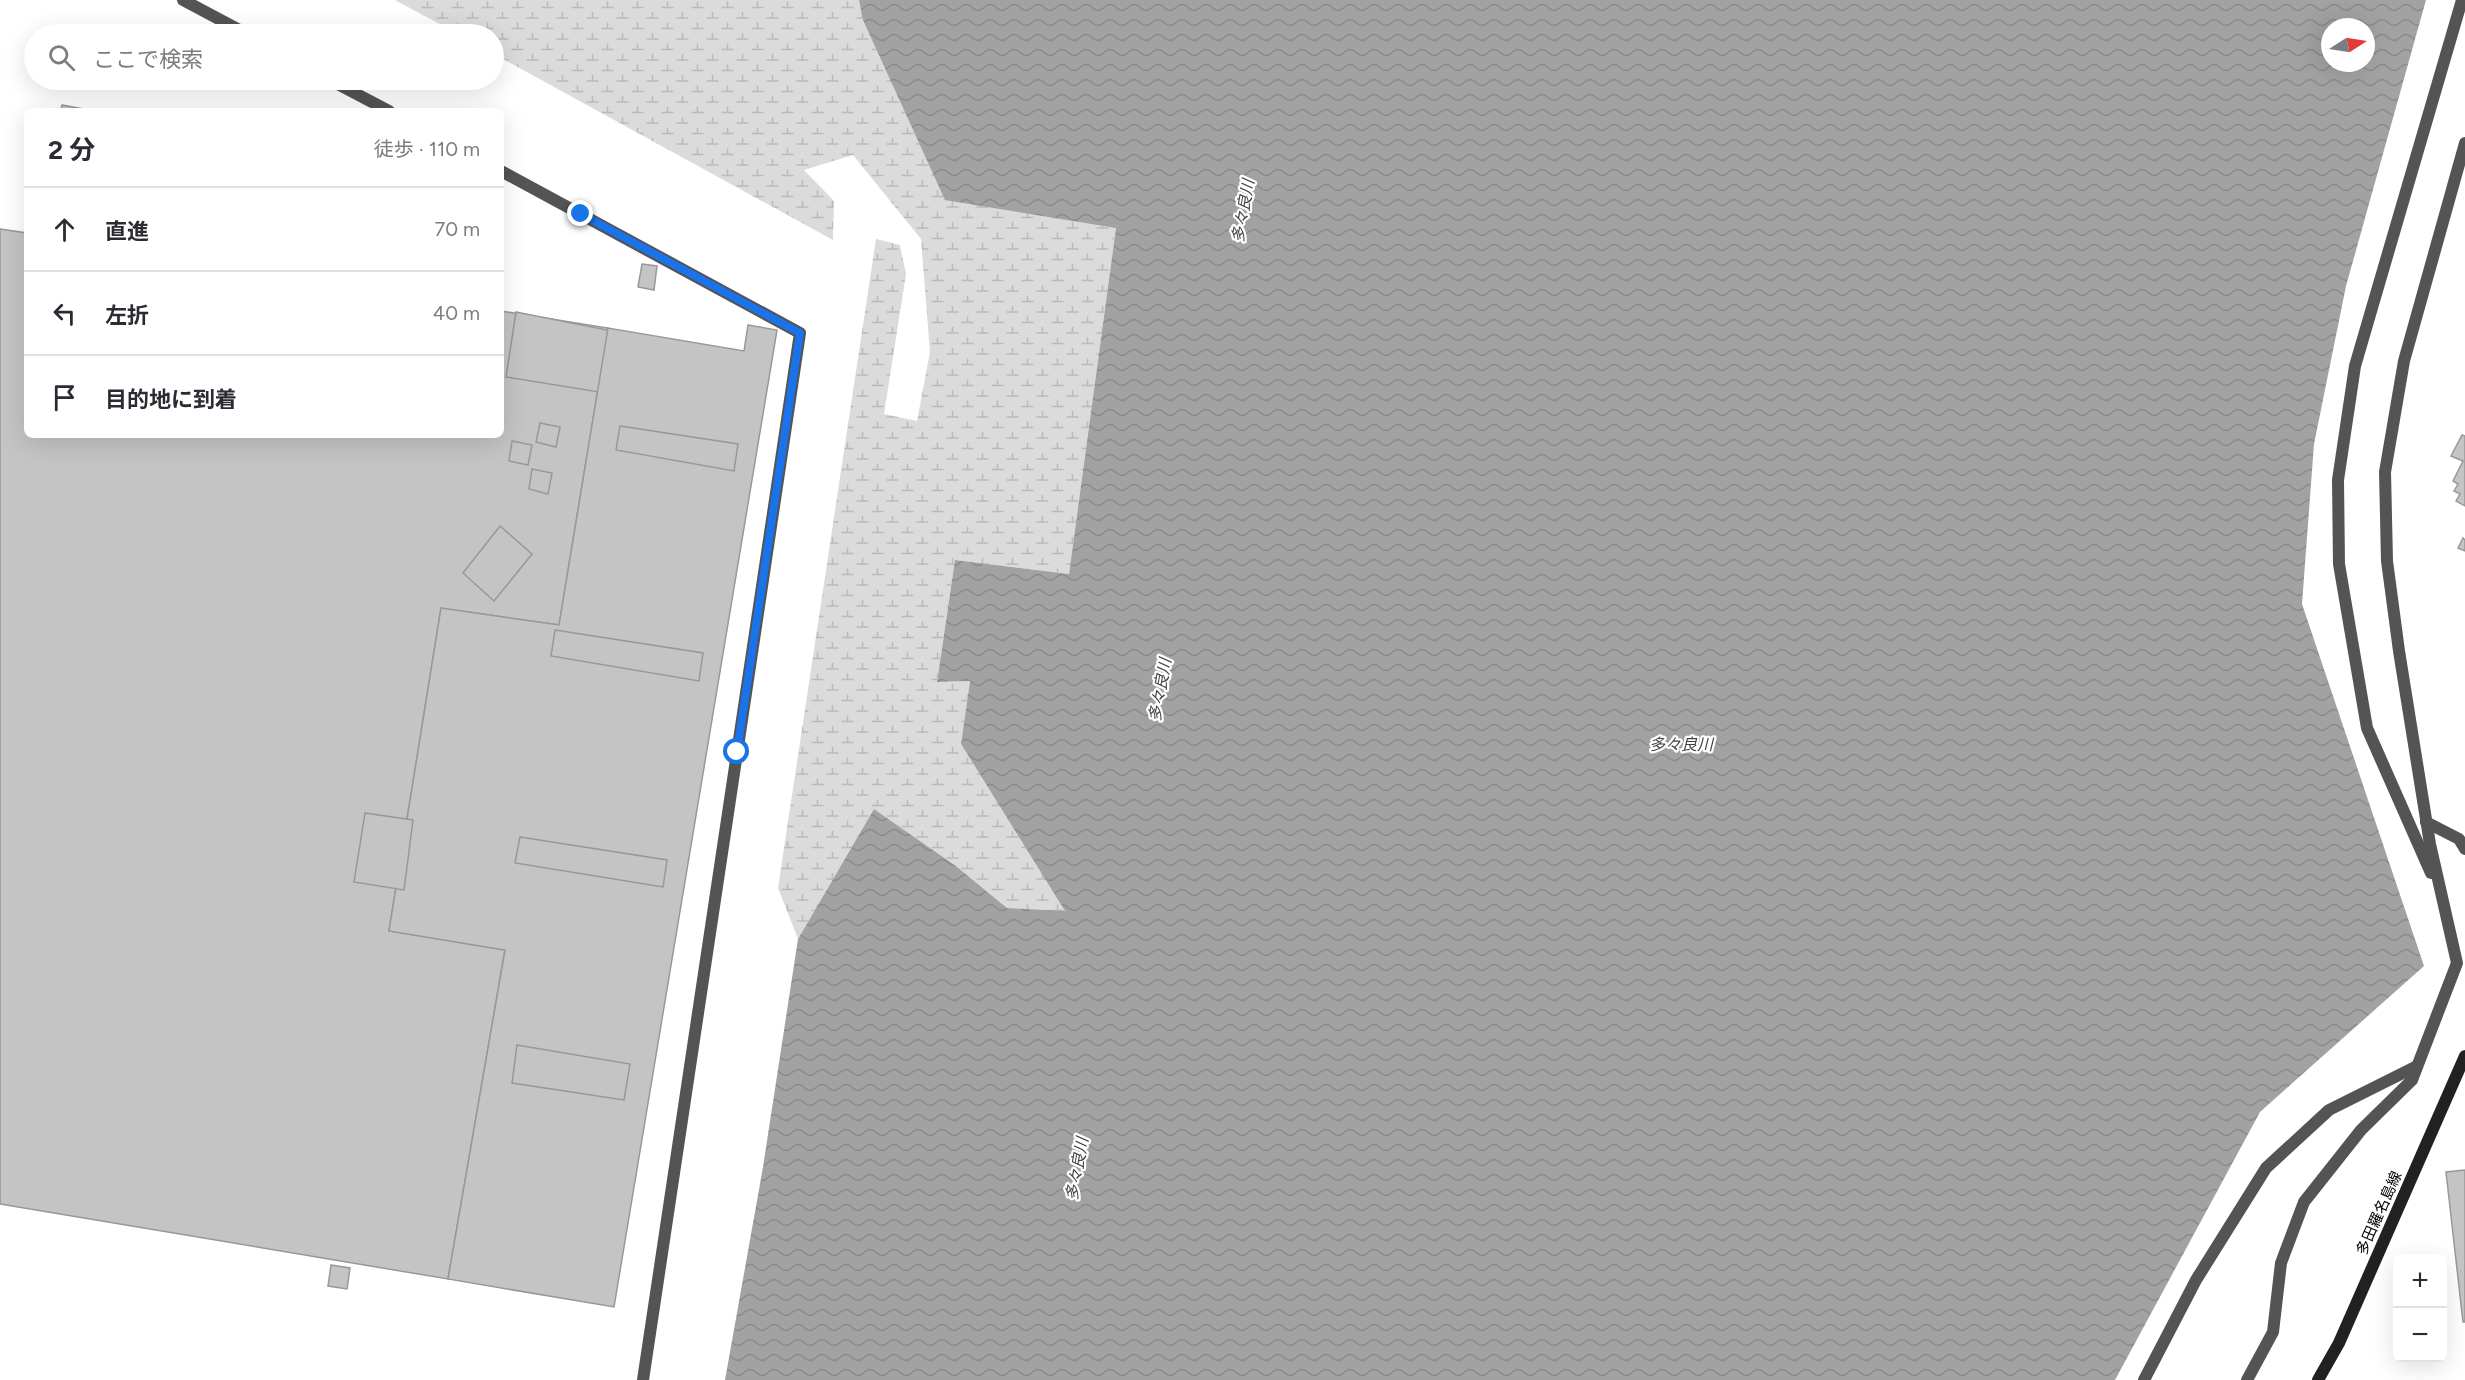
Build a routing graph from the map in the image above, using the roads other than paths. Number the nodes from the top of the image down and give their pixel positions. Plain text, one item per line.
1 (183, 0) edge
2 (2462, 0) edge
3 (228, 24) edge
4 (349, 90) edge
5 (383, 108) edge
6 (2465, 143) edge
7 (504, 173) edge
8 (2426, 822) junction
9 (2465, 849) edge
10 (2443, 900) junction
11 (2460, 969) edge
12 (2465, 1056) edge
13 (2417, 1066) junction
14 (643, 1380) edge
15 (2144, 1380) edge
16 (2247, 1380) edge
17 (2318, 1380) edge

1 - 3 street
2 - 10 street
4 - 5 street
6 - 8 street
7 - 14 street
8 - 9 street
8 - 10 street
10 - 11 street
11 - 13 street
12 - 17 main road, 多田羅名島線
13 - 15 street
13 - 16 street

